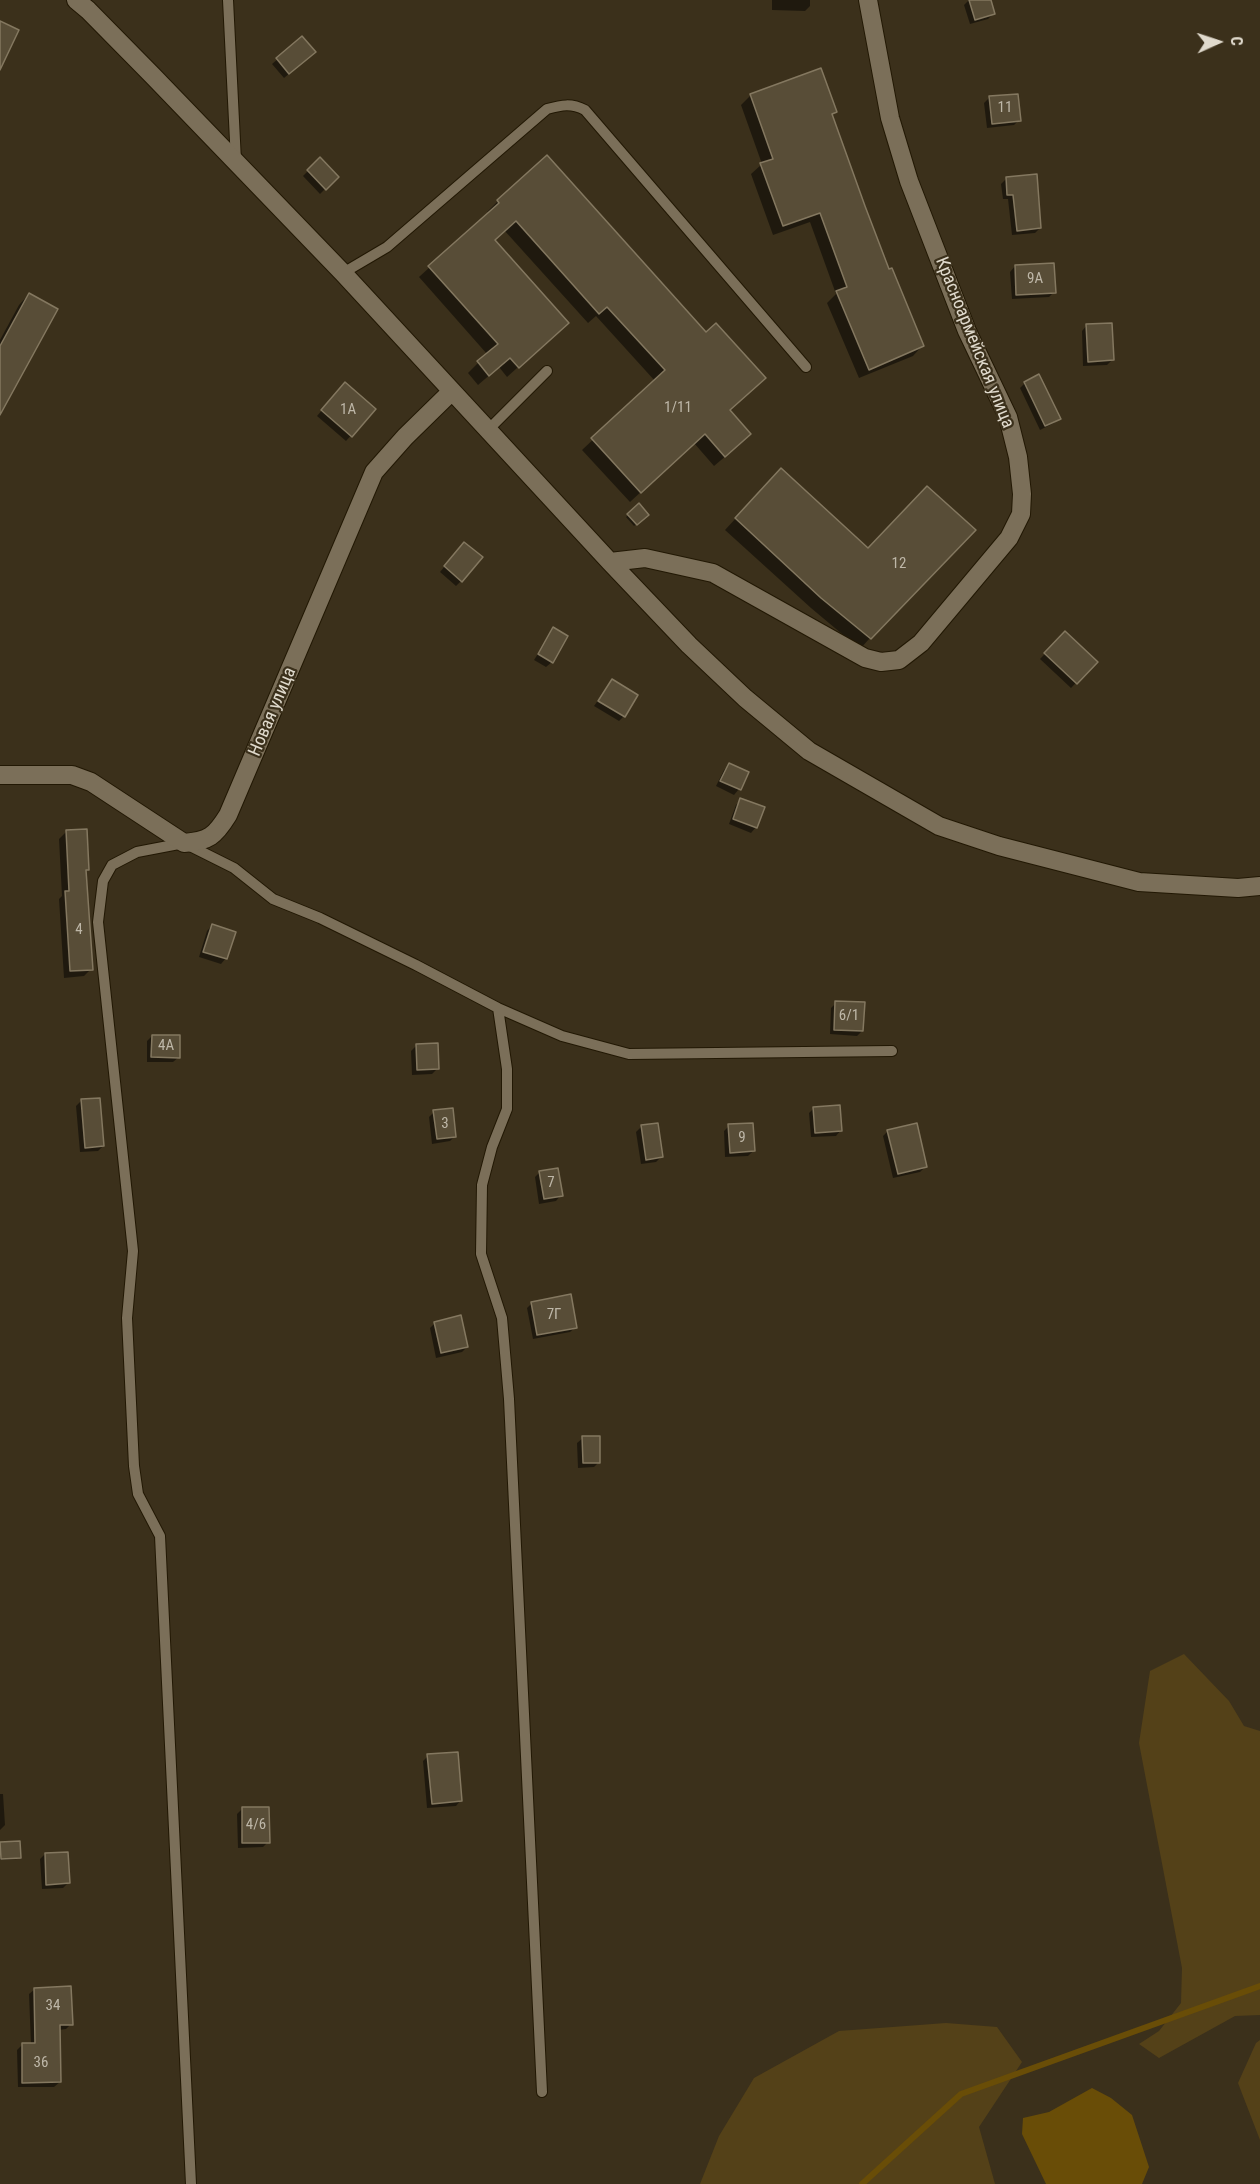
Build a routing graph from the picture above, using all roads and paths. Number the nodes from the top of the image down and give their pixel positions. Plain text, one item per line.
1 (76, 0) edge
2 (228, 0) edge
3 (868, 0) edge
4 (236, 164) junction
5 (342, 273) junction
6 (806, 367) dead end
7 (547, 371) dead end
8 (452, 392) junction
9 (487, 431) junction
10 (609, 562) junction
11 (0, 775) edge
12 (184, 843) junction
13 (1260, 886) edge
14 (498, 1008) junction
15 (892, 1051) dead end
16 (542, 2092) dead end
17 (191, 2184) edge

1 - 4 street
2 - 4 lane
3 - 10 street, Красноармейская улица
4 - 5 street
5 - 6 lane
5 - 8 street
7 - 9 lane
8 - 9 street
8 - 12 street, Новая улица
9 - 10 street
10 - 13 street
11 - 12 street
12 - 14 lane
12 - 17 lane
14 - 15 lane
14 - 16 lane

